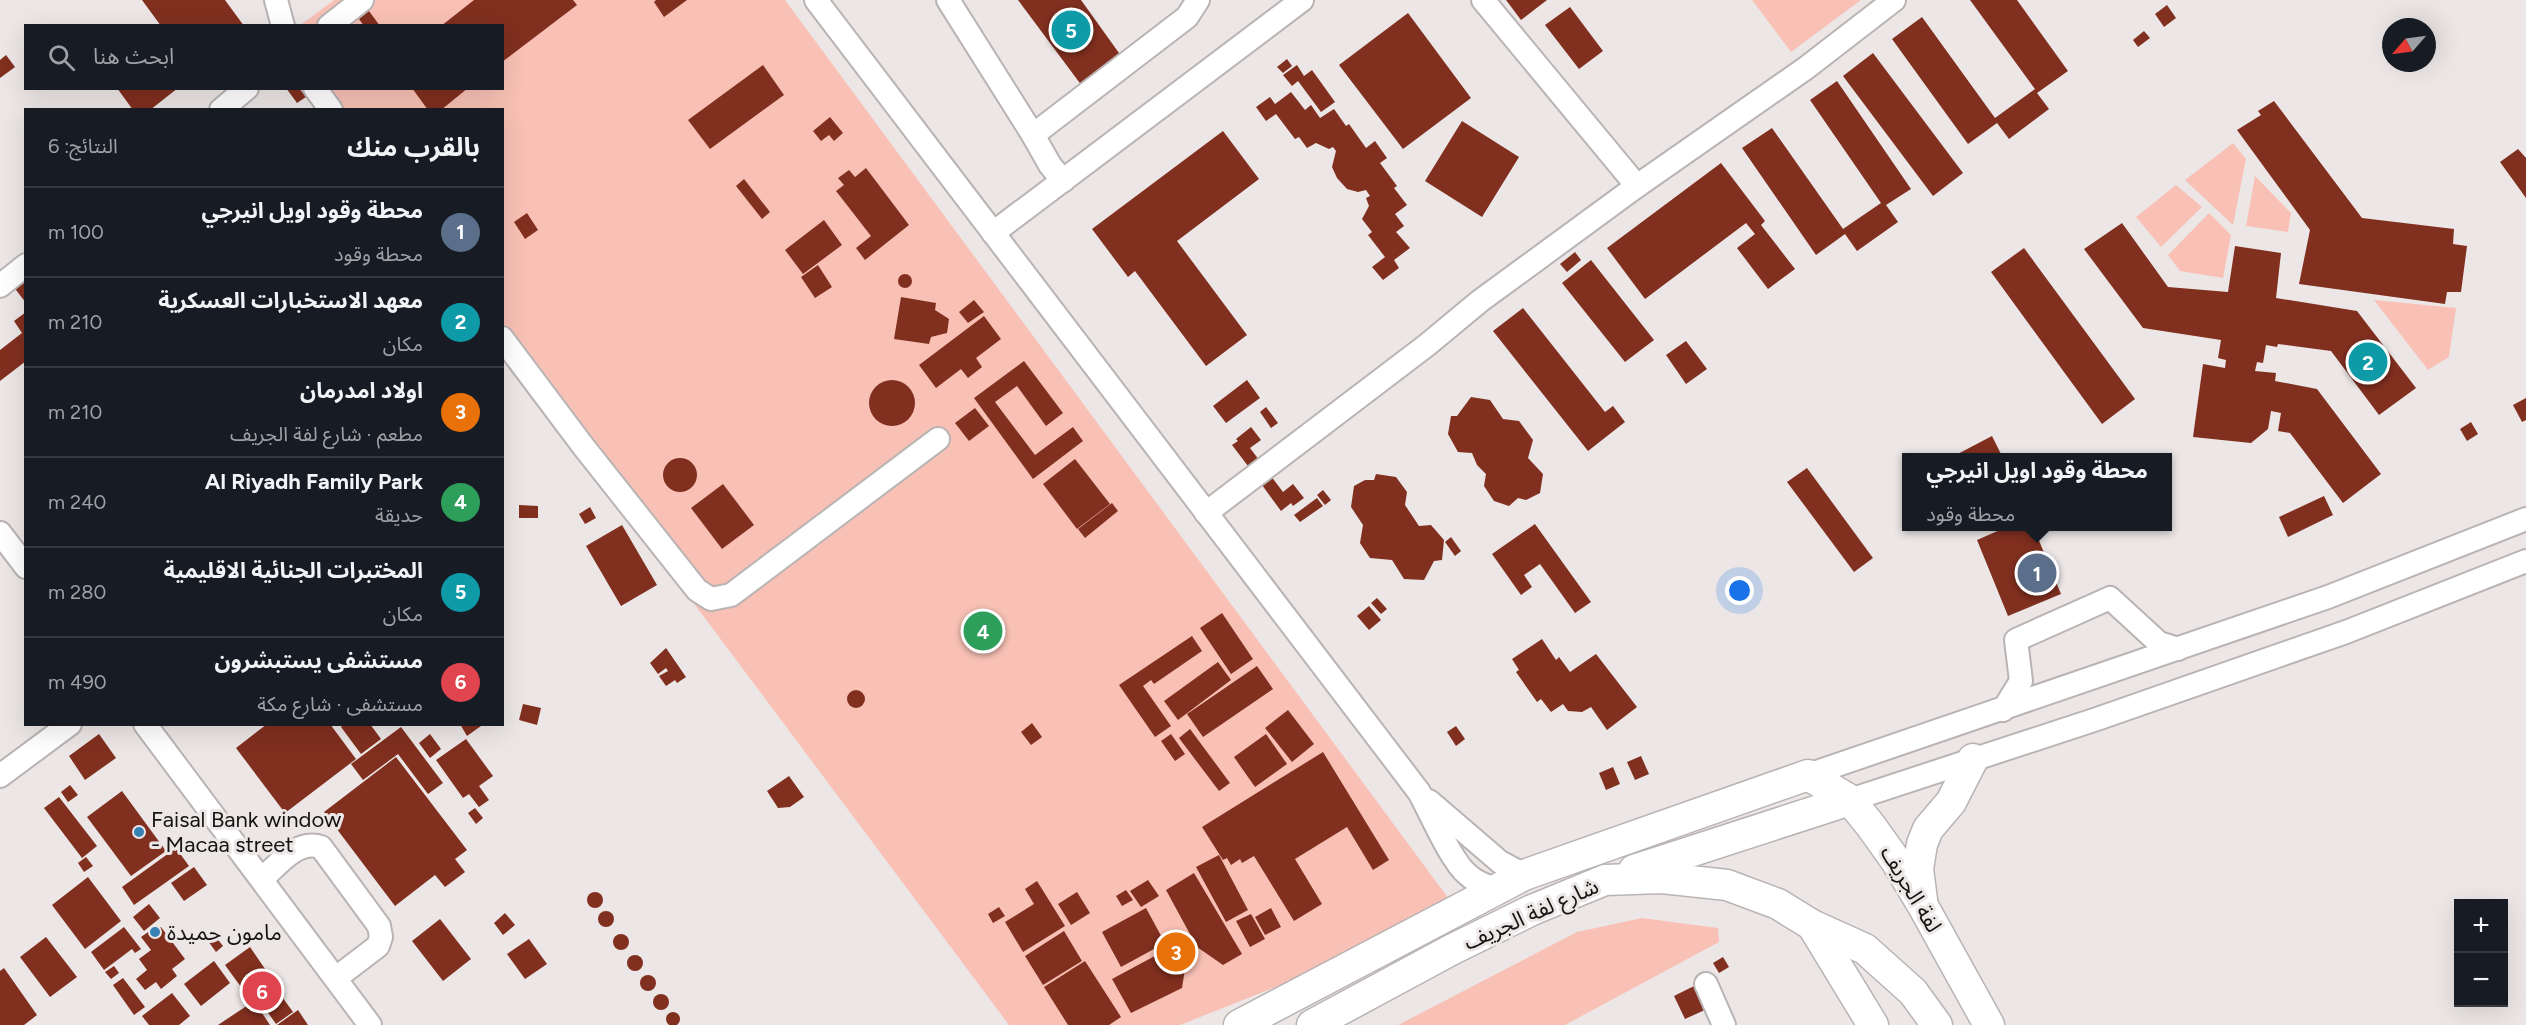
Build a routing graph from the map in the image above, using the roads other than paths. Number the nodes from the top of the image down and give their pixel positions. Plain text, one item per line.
1 (276, 0) edge
2 (362, 0) edge
3 (816, 0) edge
4 (948, 0) edge
5 (1198, 0) edge
6 (1302, 0) edge
7 (1483, 0) edge
8 (1894, 0) edge
9 (282, 24) edge
10 (331, 24) edge
11 (245, 90) edge
12 (316, 90) edge
13 (223, 108) edge
14 (330, 108) edge
15 (1033, 135) junction
16 (1064, 181) junction
17 (1636, 186) junction
18 (993, 233) junction
19 (24, 267) edge
20 (0, 286) edge
21 (504, 341) edge
22 (938, 439) dead end
23 (1206, 513) junction
24 (2526, 519) edge
25 (0, 533) edge
26 (2526, 561) edge
27 (24, 564) edge
28 (2178, 649) junction
29 (2003, 710) junction
30 (67, 726) edge
31 (147, 726) edge
32 (1973, 759) junction
33 (1808, 775) junction
34 (0, 776) edge
35 (1419, 792) junction
36 (1850, 800) junction
37 (1524, 875) junction
38 (262, 879) junction
39 (1605, 880) junction
40 (1496, 889) junction
41 (1923, 906) junction
42 (1812, 925) junction
43 (336, 978) junction
44 (1706, 984) dead end
45 (370, 1025) edge
46 (1239, 1025) edge
47 (1312, 1025) edge
48 (1724, 1025) edge
49 (1873, 1025) edge
50 (1937, 1025) edge
51 (1989, 1025) edge

1 - 9 street
2 - 10 street
3 - 18 street
4 - 15 street
5 - 15 street
6 - 16 street
7 - 17 street
8 - 17 street
11 - 13 street
12 - 14 street
15 - 16 street
16 - 18 street
17 - 23 street
18 - 23 street
19 - 20 street
21 - 22 street
23 - 35 street
24 - 28 street
25 - 27 street
26 - 32 street
28 - 29 street
28 - 29 street
29 - 33 street
30 - 34 street
31 - 38 street
32 - 36 street
32 - 41 main road
33 - 36 main road, لفة الجريف
33 - 37 main road, شارع لفة الجريف
35 - 37 street
35 - 40 street
36 - 39 main road
36 - 41 main road, لفة الجريف
37 - 40 main road, شارع لفة الجريف
38 - 43 street
38 - 43 street
39 - 42 main road, شارع لفة الجريف
39 - 47 main road, شارع لفة الجريف
40 - 46 main road, شارع لفة الجريف
41 - 51 main road, لفة الجريف
42 - 49 main road
42 - 50 main road, شارع لفة الجريف
43 - 45 street
44 - 48 street

